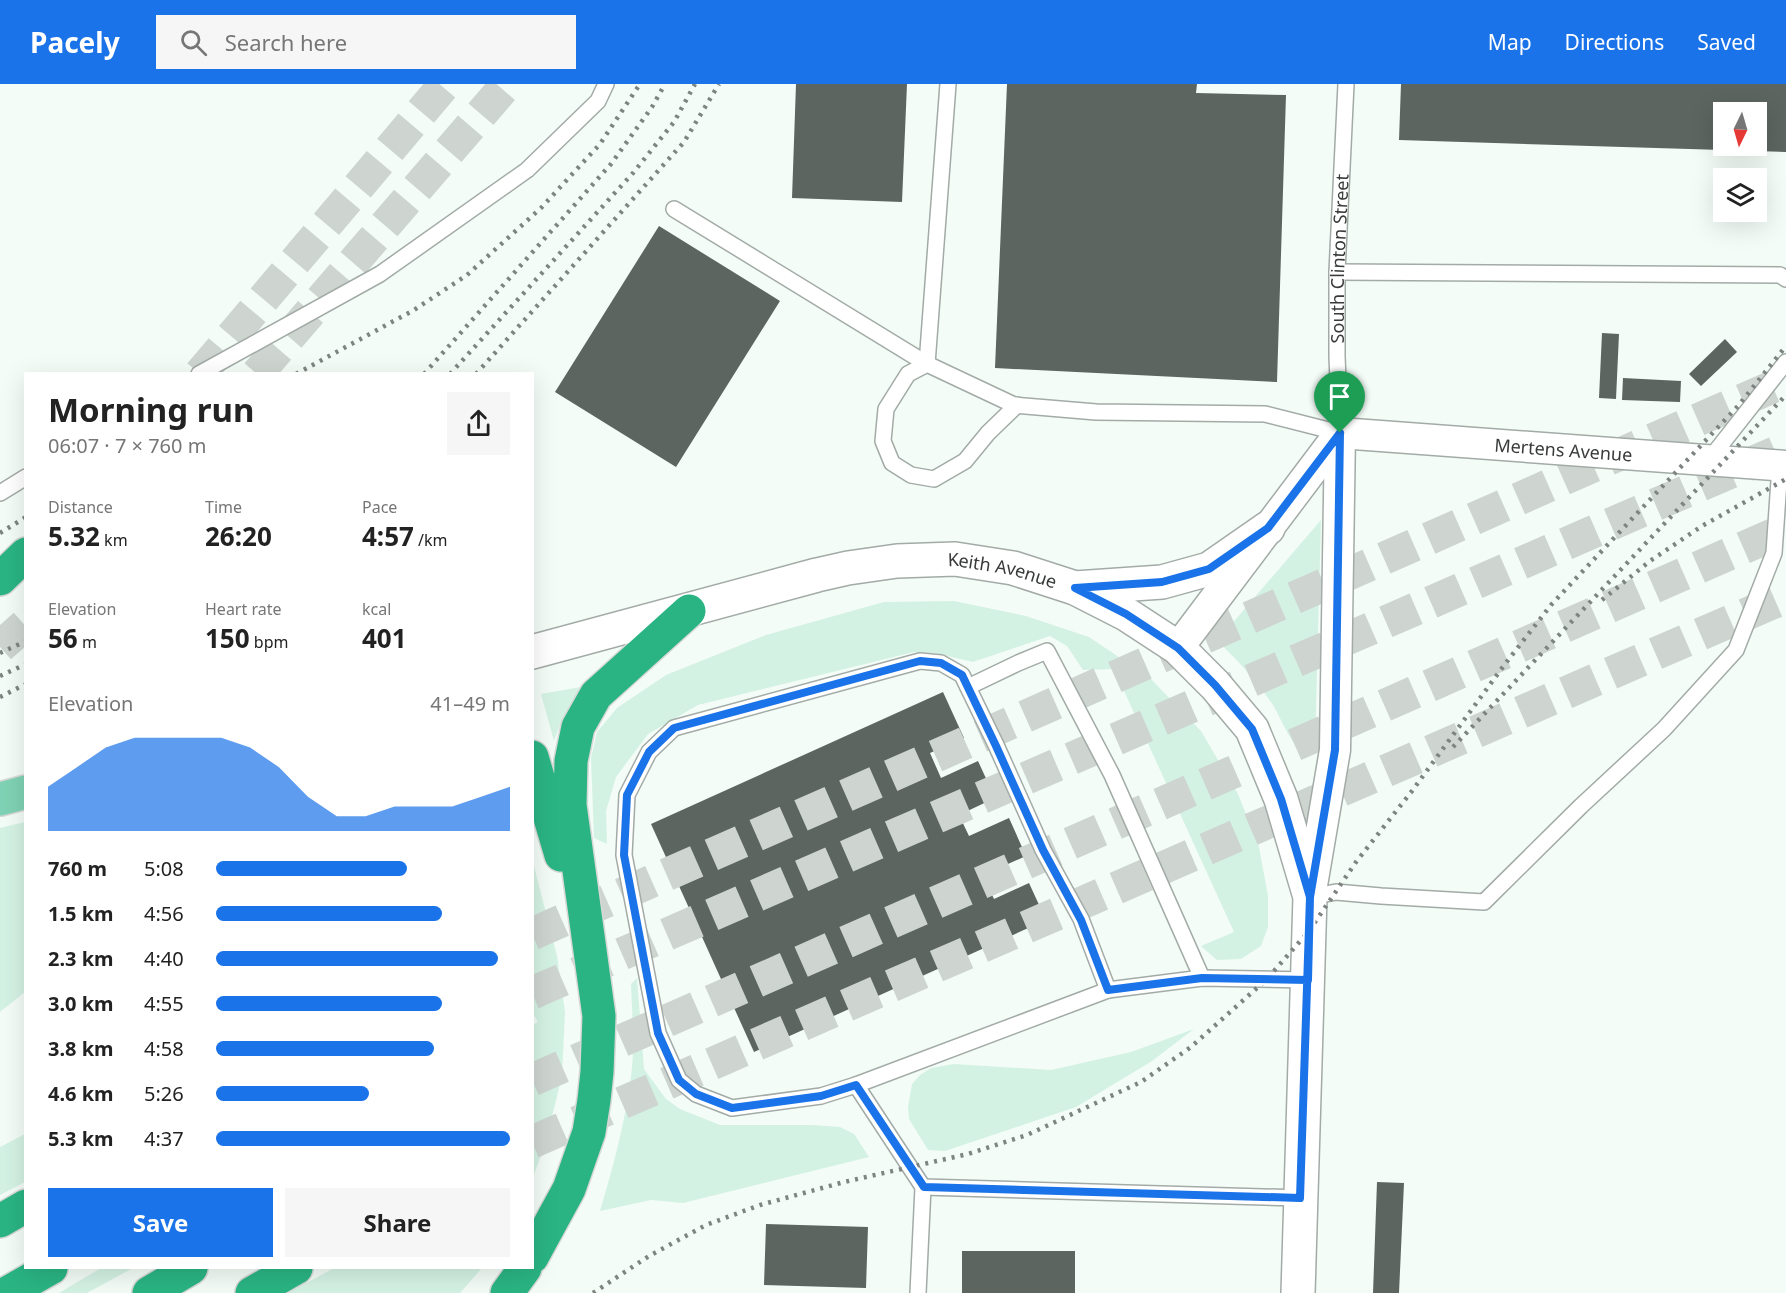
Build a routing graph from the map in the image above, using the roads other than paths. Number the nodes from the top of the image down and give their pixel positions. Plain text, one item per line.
1 (606, 84) edge
2 (948, 84) edge
3 (1346, 84) edge
4 (674, 209) dead end
5 (1337, 272) junction
6 (1786, 279) edge
7 (1786, 362) edge
8 (927, 364) junction
9 (203, 372) edge
10 (1017, 405) junction
11 (1340, 433) junction
12 (1709, 460) junction
13 (1783, 466) edge
14 (24, 478) edge
15 (0, 493) edge
16 (1268, 528) junction
17 (24, 556) edge
18 (0, 579) edge
19 (1075, 588) junction
20 (689, 610) junction
21 (1178, 648) junction
22 (534, 651) edge
23 (968, 687) junction
24 (534, 764) edge
25 (24, 793) edge
26 (0, 799) edge
27 (1310, 897) junction
28 (592, 958) junction
29 (1202, 978) junction
30 (1308, 980) junction
31 (1108, 990) junction
32 (856, 1085) junction
33 (924, 1187) junction
34 (1300, 1198) junction
35 (24, 1207) edge
36 (0, 1221) edge
37 (534, 1253) edge
38 (49, 1269) edge
39 (189, 1269) edge
40 (294, 1269) edge
41 (524, 1269) edge
42 (7, 1293) edge
43 (149, 1293) edge
44 (252, 1293) edge
45 (507, 1293) edge
46 (918, 1293) edge
47 (1298, 1293) edge

1 - 9 lane
2 - 8 lane
3 - 5 lane, South Clinton Street
4 - 8 lane
5 - 6 lane
5 - 11 lane, South Clinton Street
7 - 12 lane
8 - 10 lane
8 - 10 lane
10 - 11 lane
11 - 12 street, Mertens Avenue
11 - 16 street
11 - 27 street, South Clinton Street
12 - 13 street, Mertens Avenue
13 - 27 lane
14 - 15 lane
16 - 19 main road
16 - 21 street
17 - 18 highway
19 - 20 main road, Keith Avenue
19 - 21 main road, Keith Avenue
20 - 22 main road, Keith Avenue
20 - 28 highway
21 - 27 main road, Keith Avenue
23 - 29 lane
23 - 31 lane
23 - 32 lane
24 - 28 highway
25 - 26 main road
27 - 30 main road, South Clinton Street
28 - 37 highway
29 - 30 lane
29 - 31 lane
30 - 34 main road, South Clinton Street
31 - 32 lane
32 - 33 lane
33 - 34 lane
33 - 46 lane
34 - 47 main road, South Clinton Street
35 - 36 highway
38 - 42 highway
39 - 43 highway
40 - 44 highway
41 - 45 highway

